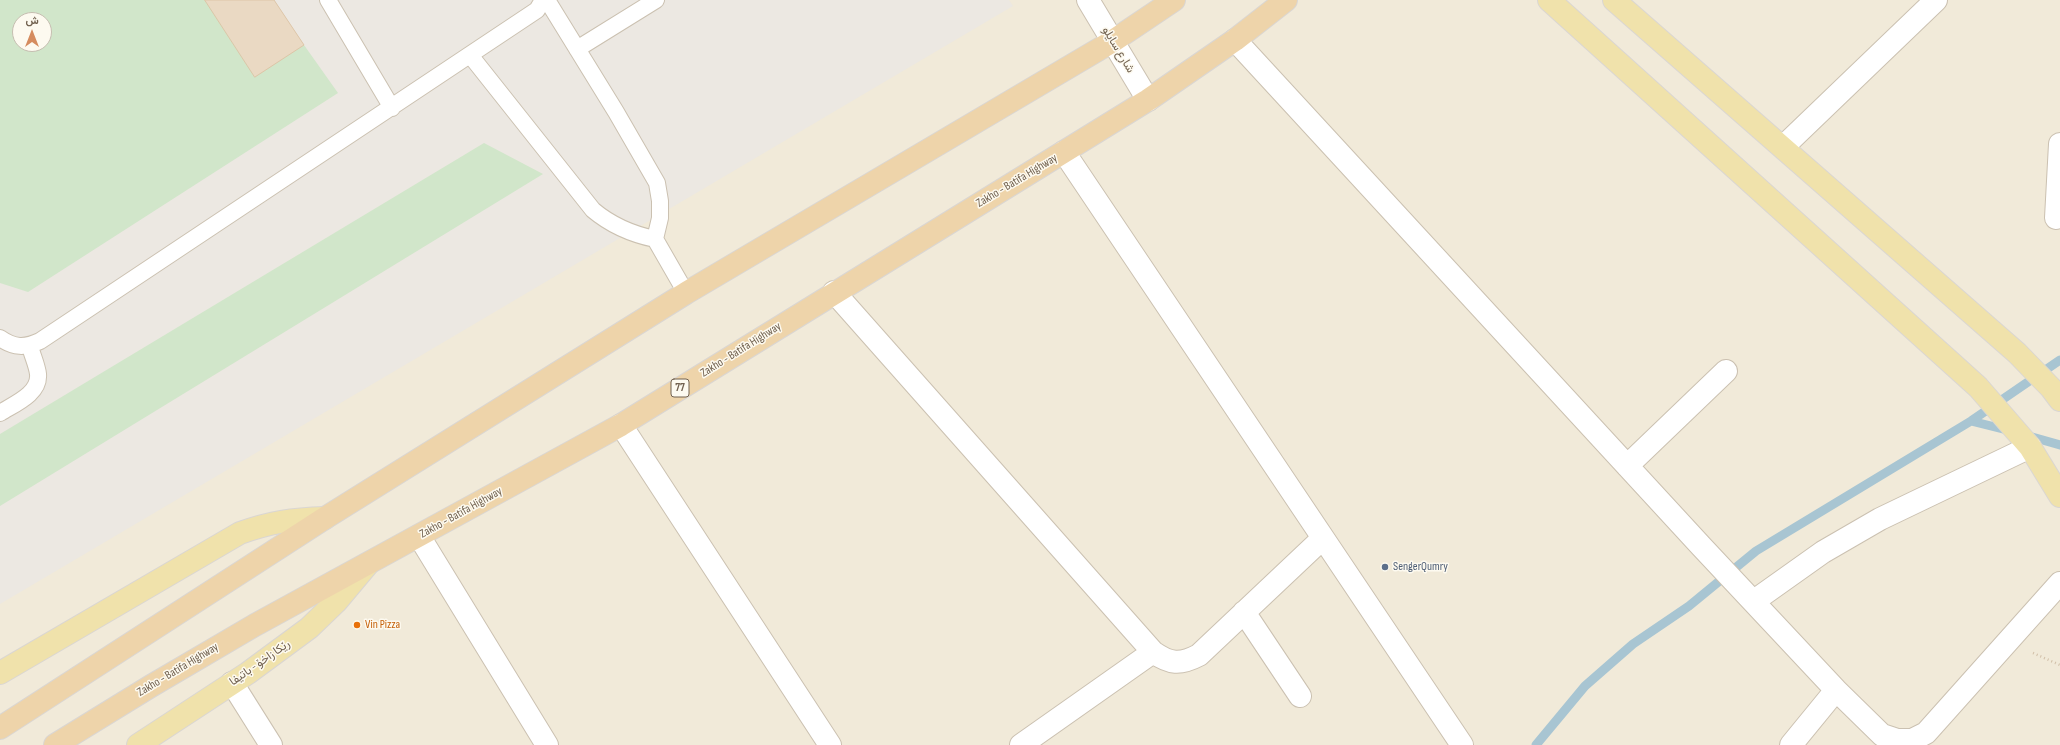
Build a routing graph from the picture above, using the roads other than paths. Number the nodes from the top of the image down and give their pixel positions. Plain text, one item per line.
1 (328, 0) edge
2 (543, 0) edge
3 (547, 0) edge
4 (656, 0) edge
5 (1088, 0) edge
6 (1174, 0) edge
7 (1286, 0) edge
8 (1549, 0) edge
9 (1615, 0) edge
10 (1936, 0) edge
11 (1235, 40) junction
12 (1113, 41) junction
13 (577, 49) junction
14 (470, 55) junction
15 (1148, 100) junction
16 (392, 108) junction
17 (2060, 144) edge
18 (1783, 147) junction
19 (1064, 152) junction
20 (2056, 218) dead end
21 (655, 239) junction
22 (834, 292) junction
23 (686, 293) junction
24 (0, 338) edge
25 (30, 346) junction
26 (1726, 371) dead end
27 (2060, 400) edge
28 (0, 414) edge
29 (621, 425) junction
30 (2030, 447) junction
31 (1627, 466) junction
32 (2060, 496) edge
33 (325, 518) junction
34 (418, 536) junction
35 (1322, 538) junction
36 (368, 564) junction
37 (2060, 584) edge
38 (1754, 601) junction
39 (1244, 612) junction
40 (1153, 652) junction
41 (0, 673) edge
42 (232, 683) junction
43 (1836, 690) junction
44 (1300, 696) dead end
45 (0, 728) edge
46 (55, 745) edge
47 (138, 745) edge
48 (271, 745) edge
49 (547, 745) edge
50 (830, 745) edge
51 (1021, 745) edge
52 (1462, 745) edge
53 (1791, 745) edge

1 - 16 lane
2 - 14 lane
3 - 13 lane
4 - 13 lane
5 - 12 street, شارع سايلو
6 - 12 highway
7 - 11 highway, Zakho - Batifa Highway / 77
8 - 30 main road
9 - 18 main road
10 - 18 street
11 - 15 highway, Zakho - Batifa Highway / 77
11 - 31 street
12 - 15 street, شارع سايلو
12 - 23 highway
13 - 21 lane
14 - 16 lane
14 - 21 lane
15 - 19 highway, Zakho - Batifa Highway / 77
16 - 25 lane
17 - 20 street
18 - 27 main road
19 - 22 highway, Zakho - Batifa Highway / 77
19 - 35 street
21 - 23 lane
22 - 29 highway, Zakho - Batifa Highway / 77
22 - 40 street
23 - 33 highway
24 - 25 lane
25 - 28 lane
26 - 31 street
29 - 34 highway, Zakho - Batifa Highway / 77
29 - 50 street
30 - 32 main road
30 - 38 street
31 - 38 street
33 - 41 main road
33 - 45 highway
34 - 36 highway, Zakho - Batifa Highway / 77
34 - 49 street
35 - 39 street
35 - 52 street
36 - 42 main road, رێکا زاخۆ - باتیفا
36 - 46 highway, Zakho - Batifa Highway / 77
37 - 43 street
38 - 43 street
39 - 40 street
39 - 44 street
40 - 51 street
42 - 47 main road, رێکا زاخۆ - باتیفا
42 - 48 street
43 - 53 street

